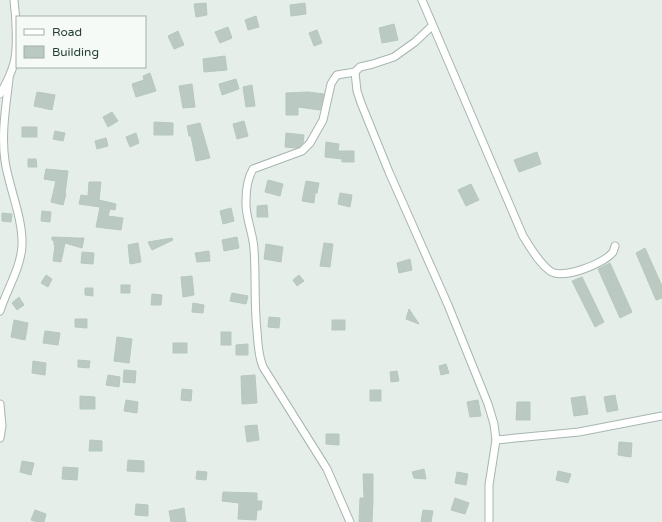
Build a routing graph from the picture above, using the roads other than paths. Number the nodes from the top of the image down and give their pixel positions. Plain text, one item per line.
1 (14, 0) edge
2 (422, 0) edge
3 (432, 26) junction
4 (355, 72) junction
5 (9, 79) junction
6 (0, 94) edge
7 (615, 246) dead end
8 (0, 311) edge
9 (0, 404) edge
10 (662, 416) edge
11 (0, 438) edge
12 (496, 440) junction
13 (350, 522) edge
14 (489, 522) edge

1 - 5 street
2 - 3 street
3 - 4 street
3 - 7 street
4 - 12 street
4 - 13 street
5 - 6 street
5 - 8 street
9 - 11 street
10 - 12 street
12 - 14 street

